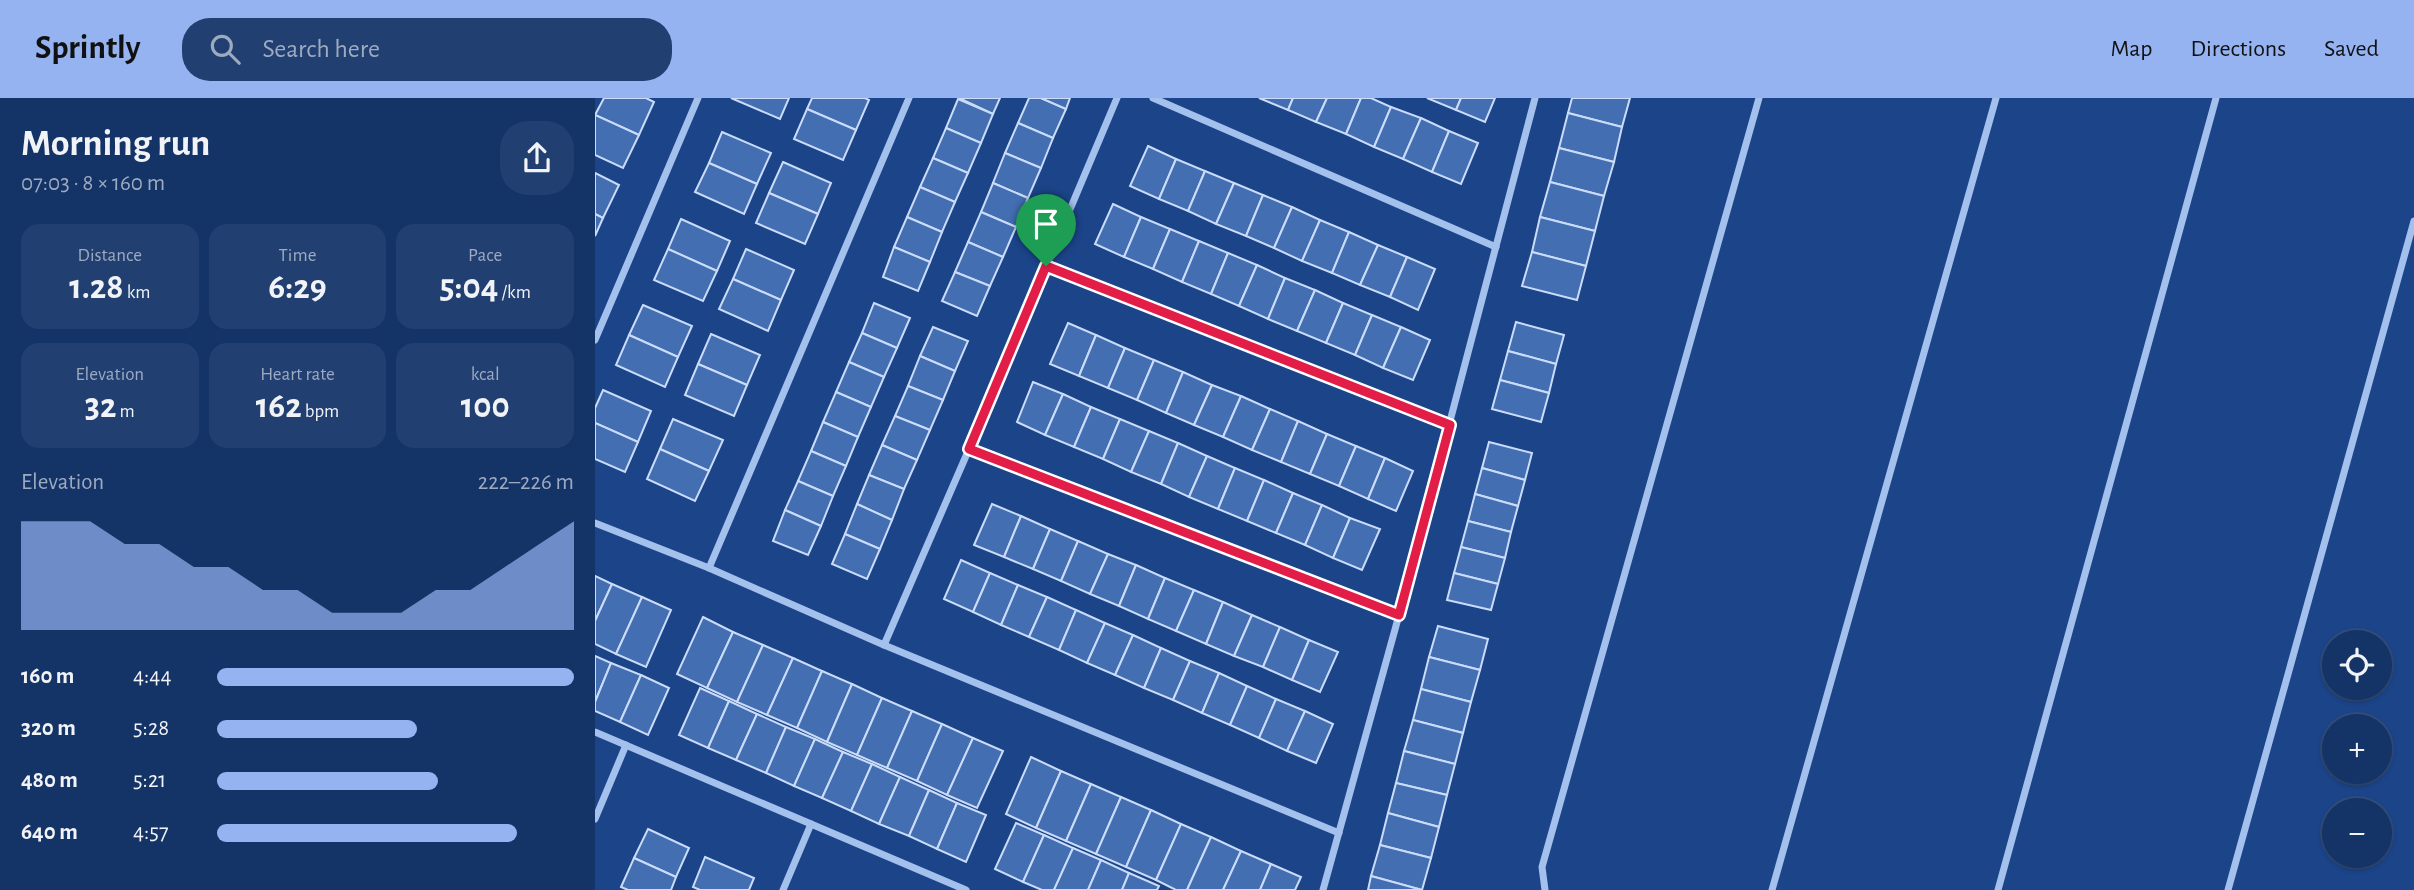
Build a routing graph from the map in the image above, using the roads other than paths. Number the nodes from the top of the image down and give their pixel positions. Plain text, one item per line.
1 (698, 98) edge
2 (909, 98) edge
3 (1117, 98) edge
4 (1153, 98) edge
5 (1535, 98) edge
6 (1759, 98) edge
7 (1996, 98) edge
8 (2216, 98) edge
9 (2414, 221) edge
10 (1496, 247) junction
11 (1046, 266) junction
12 (595, 340) edge
13 (1450, 425) junction
14 (969, 449) junction
15 (595, 523) edge
16 (709, 568) junction
17 (1399, 615) junction
18 (884, 645) junction
19 (595, 732) edge
20 (626, 745) junction
21 (595, 819) edge
22 (811, 824) junction
23 (1339, 833) junction
24 (783, 890) edge
25 (966, 890) edge
26 (1323, 890) edge
27 (1545, 890) edge
28 (1772, 890) edge
29 (1998, 890) edge
30 (2228, 890) edge

1 - 12 street
2 - 16 street
3 - 11 street
4 - 10 street
5 - 10 street
6 - 27 street
7 - 28 street
8 - 29 street
9 - 30 street
10 - 13 street
11 - 13 street
11 - 14 street
13 - 17 street
14 - 17 street
14 - 18 street
15 - 16 street
16 - 18 street
17 - 23 street
18 - 23 street
19 - 20 street
20 - 21 street
20 - 22 street
22 - 24 street
22 - 25 street
23 - 26 street

